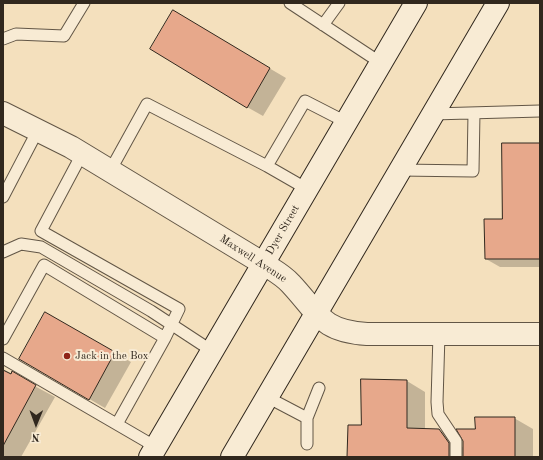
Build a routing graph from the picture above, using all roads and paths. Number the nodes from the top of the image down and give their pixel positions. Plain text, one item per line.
1 (84, 3) edge
2 (290, 3) edge
3 (340, 3) edge
4 (416, 3) edge
5 (498, 3) edge
6 (323, 25) junction
7 (3, 39) edge
8 (381, 63) junction
9 (3, 112) edge
10 (540, 112) edge
11 (474, 113) junction
12 (433, 114) junction
13 (346, 122) junction
14 (38, 130) junction
15 (82, 154) junction
16 (267, 166) junction
17 (400, 170) junction
18 (110, 171) junction
19 (307, 189) junction
20 (3, 197) edge
21 (3, 252) edge
22 (264, 264) junction
23 (316, 314) junction
24 (172, 325) junction
25 (439, 334) junction
26 (540, 334) edge
27 (165, 338) junction
28 (3, 339) edge
29 (212, 351) junction
30 (3, 358) edge
31 (318, 388) dead end
32 (267, 397) junction
33 (306, 418) junction
34 (117, 424) junction
35 (307, 444) dead end
36 (153, 452) edge
37 (232, 457) edge
38 (456, 457) edge

1 - 7 lane
2 - 6 lane
3 - 6 lane
4 - 8 main road, Dyer Street
5 - 12 main road
6 - 8 lane
8 - 13 main road, Dyer Street
9 - 14 main road, Maxwell Avenue
10 - 11 lane
11 - 12 lane
11 - 17 lane
12 - 17 main road
13 - 16 lane
13 - 19 main road, Dyer Street
14 - 15 main road, Maxwell Avenue
14 - 20 lane
15 - 18 main road, Maxwell Avenue
15 - 24 lane
16 - 18 lane
16 - 19 lane
17 - 23 main road
18 - 22 main road, Maxwell Avenue
19 - 22 main road, Dyer Street
21 - 24 lane
22 - 23 main road, Maxwell Avenue
22 - 29 main road, Dyer Street
23 - 25 main road, Maxwell Avenue
23 - 32 main road
24 - 27 lane
24 - 29 lane
25 - 26 main road, Maxwell Avenue
25 - 38 lane
27 - 28 lane
27 - 34 lane
29 - 36 main road, Dyer Street
30 - 34 lane
31 - 33 lane
32 - 33 lane
32 - 37 main road
33 - 35 lane
34 - 36 lane

